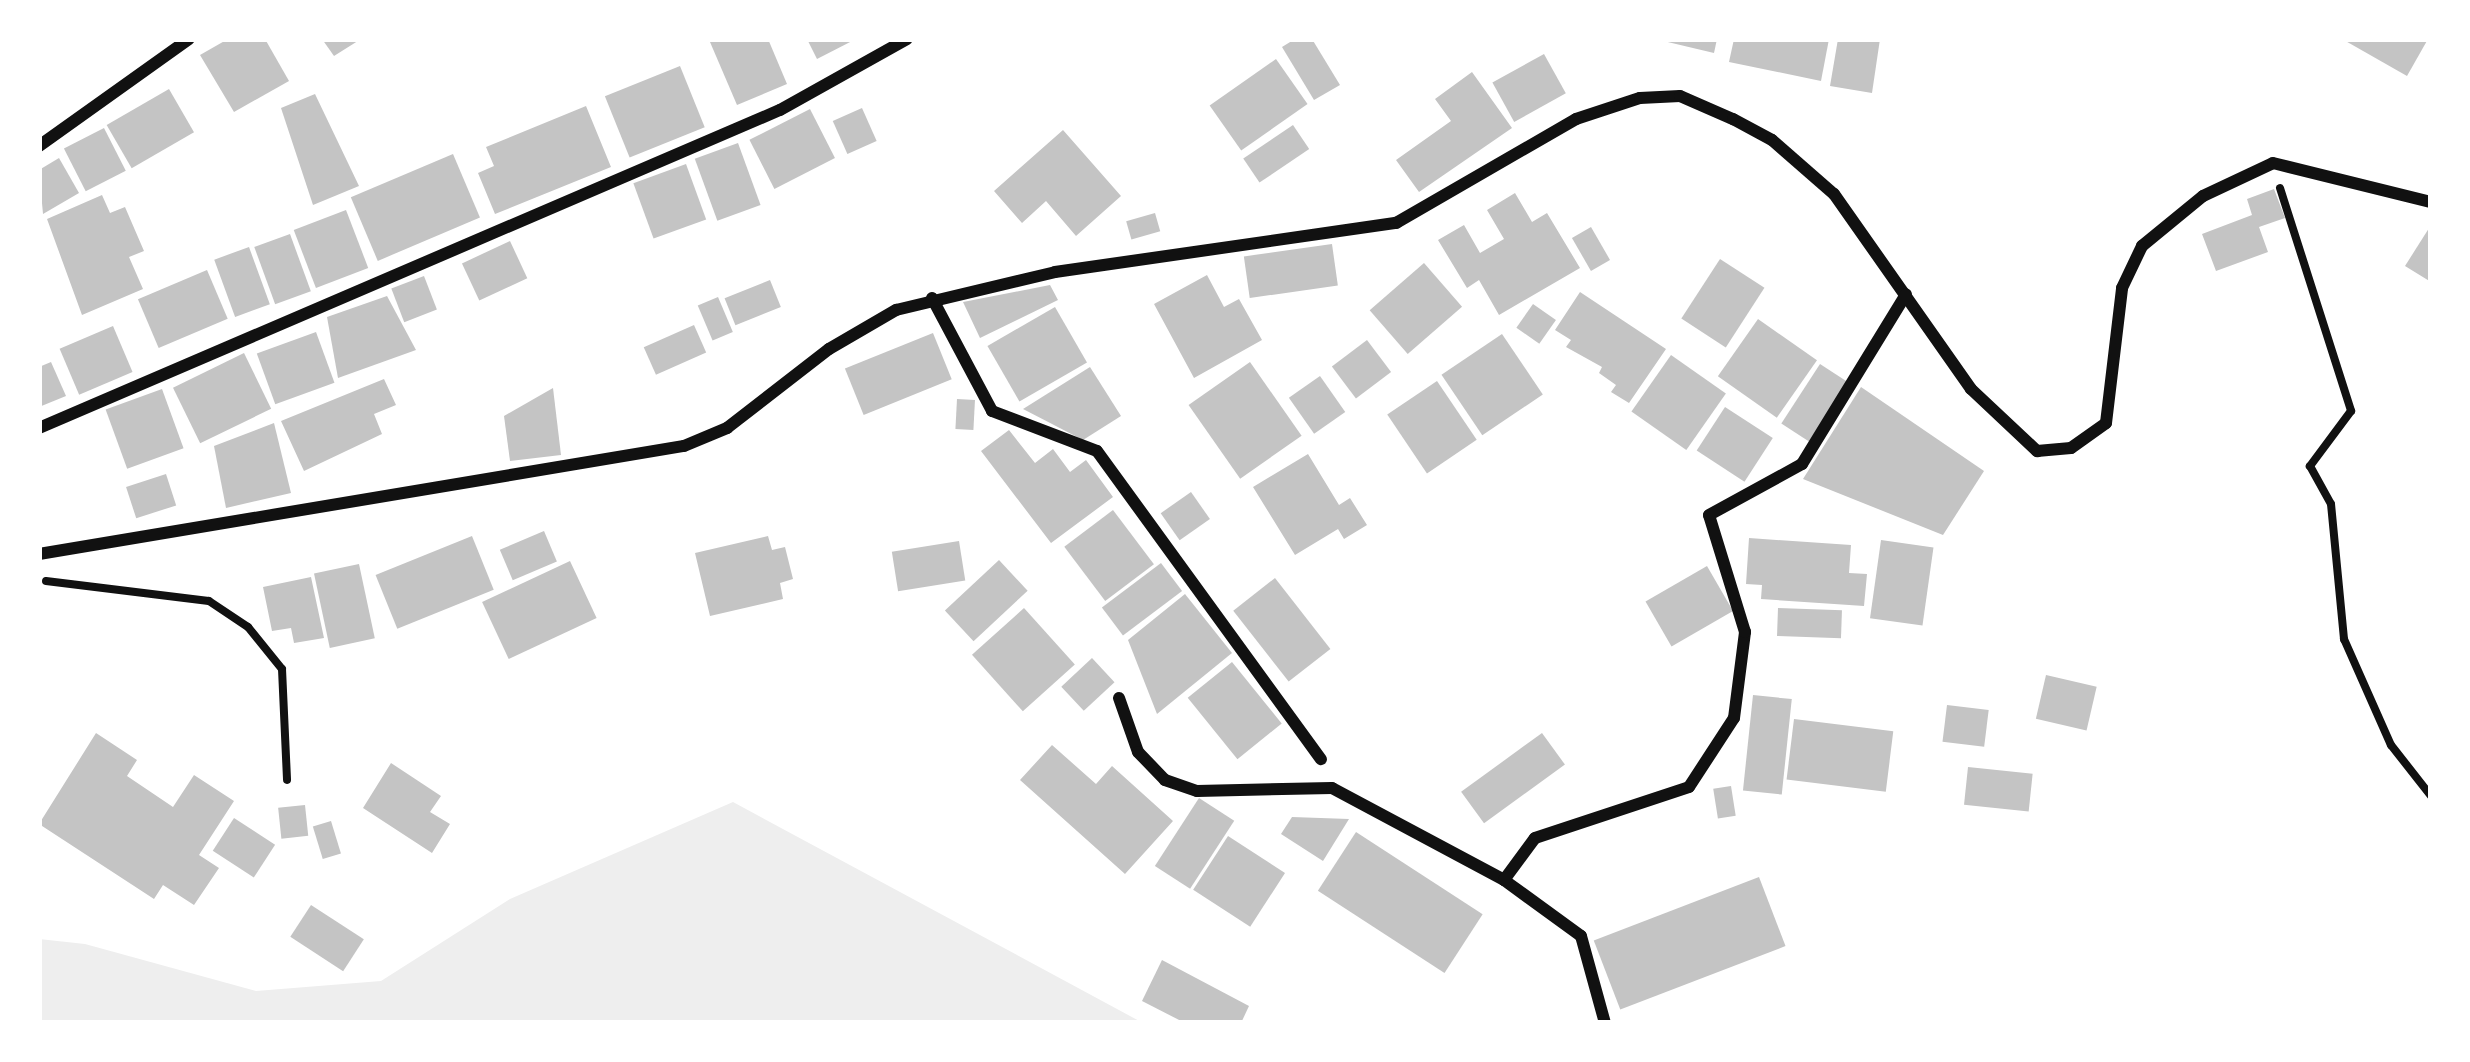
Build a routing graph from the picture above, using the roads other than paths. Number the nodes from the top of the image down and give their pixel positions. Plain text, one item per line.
1 (189, 39) edge
2 (907, 39) edge
3 (39, 146) edge
4 (2431, 202) edge
5 (1906, 294) junction
6 (932, 298) junction
7 (39, 428) edge
8 (39, 554) edge
9 (1119, 698) dead end
10 (1321, 760) dead end
11 (1504, 880) junction
12 (1605, 1023) edge

1 - 3 street
2 - 7 street
4 - 5 street
5 - 6 street
5 - 11 street
6 - 8 street
6 - 10 street
9 - 11 street
11 - 12 street

